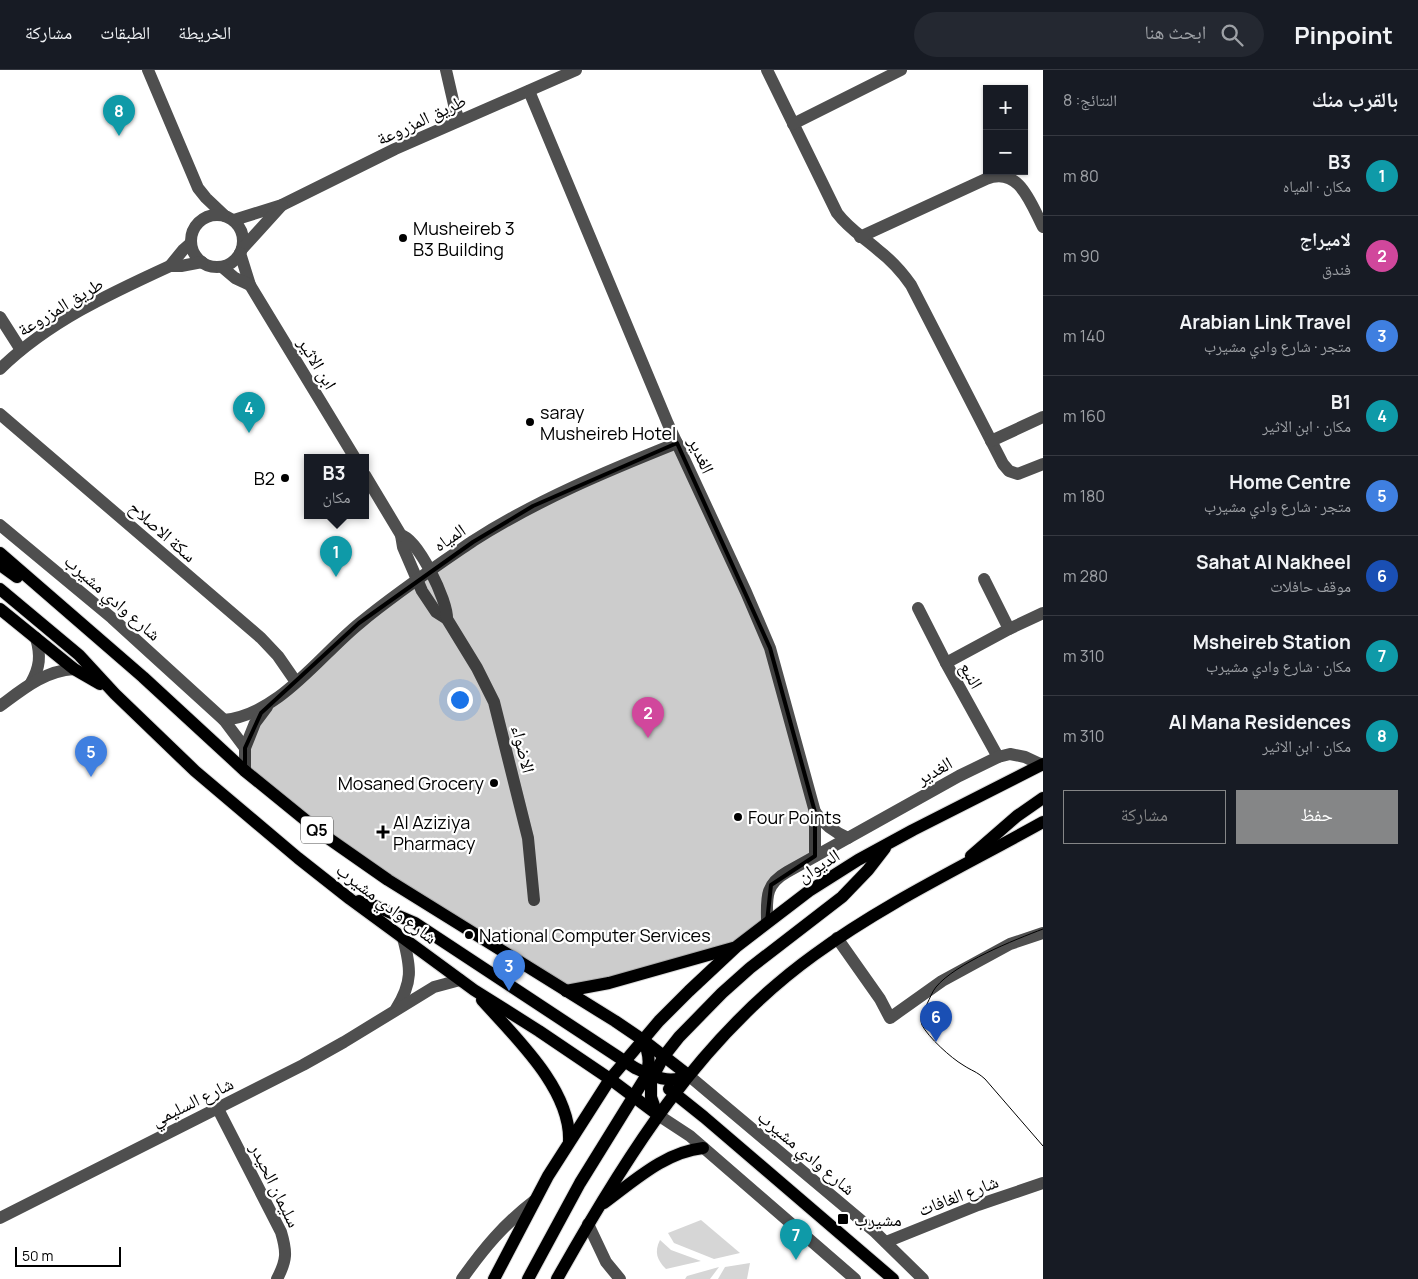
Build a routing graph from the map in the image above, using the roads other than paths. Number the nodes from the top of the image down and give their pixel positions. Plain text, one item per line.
1 (148, 70) edge
2 (446, 70) edge
3 (576, 70) edge
4 (767, 70) edge
5 (901, 70) edge
6 (529, 91) junction
7 (459, 120) junction
8 (794, 124) junction
9 (198, 188) junction
10 (282, 205) junction
11 (229, 218) junction
12 (202, 219) junction
13 (1043, 227) edge
14 (860, 237) junction
15 (191, 243) junction
16 (241, 251) junction
17 (202, 262) junction
18 (170, 266) junction
19 (222, 267) junction
20 (250, 285) junction
21 (0, 317) edge
22 (21, 350) junction
23 (0, 369) edge
24 (0, 414) edge
25 (1043, 416) edge
26 (991, 441) junction
27 (677, 443) junction
28 (353, 454) edge
29 (1043, 464) edge
30 (369, 482) edge
31 (0, 525) edge
32 (401, 535) junction
33 (0, 553) edge
34 (0, 565) edge
35 (430, 571) junction
36 (984, 579) dead end
37 (416, 580) junction
38 (0, 589) edge
39 (51, 598) junction
40 (918, 608) dead end
41 (0, 609) edge
42 (1043, 613) edge
43 (447, 619) junction
44 (1009, 629) junction
45 (36, 638) junction
46 (946, 663) junction
47 (74, 669) junction
48 (296, 682) junction
49 (31, 683) junction
50 (116, 694) junction
51 (269, 704) junction
52 (0, 706) edge
53 (224, 720) junction
54 (245, 748) junction
55 (998, 757) junction
56 (1043, 764) edge
57 (245, 771) junction
58 (1043, 798) edge
59 (815, 812) junction
60 (1043, 822) edge
61 (848, 838) junction
62 (888, 844) junction
63 (815, 856) junction
64 (956, 870) junction
65 (350, 899) junction
66 (534, 900) dead end
67 (767, 922) junction
68 (1043, 933) edge
69 (403, 938) junction
70 (837, 938) junction
71 (736, 947) junction
72 (460, 980) junction
73 (474, 990) junction
74 (566, 991) junction
75 (396, 1010) junction
76 (643, 1040) junction
77 (664, 1056) junction
78 (624, 1062) junction
79 (688, 1075) junction
80 (649, 1077) junction
81 (610, 1079) junction
82 (674, 1092) junction
83 (634, 1096) junction
84 (218, 1108) junction
85 (658, 1115) junction
86 (569, 1142) junction
87 (704, 1148) junction
88 (1043, 1182) edge
89 (534, 1201) junction
90 (598, 1207) junction
91 (0, 1218) edge
92 (588, 1224) junction
93 (886, 1242) junction
94 (277, 1279) edge
95 (462, 1279) edge
96 (494, 1279) edge
97 (528, 1279) edge
98 (557, 1279) edge
99 (620, 1279) edge
100 (855, 1279) edge
101 (893, 1279) edge
102 (924, 1279) edge

1 - 9 street
2 - 7 street
3 - 6 street, طريق المزروعة
4 - 8 street
5 - 8 street
6 - 7 street, طريق المزروعة
6 - 27 street, الغدير
7 - 10 street, طريق المزروعة
8 - 14 street
9 - 11 street
9 - 12 street
10 - 11 street, طريق المزروعة
10 - 16 street, طريق المزروعة
11 - 12 street
11 - 16 street
12 - 15 street
13 - 14 street
14 - 26 street
15 - 17 street
15 - 18 street, طريق المزروعة
16 - 19 street
16 - 20 street, ابن الاثير
17 - 18 street, طريق المزروعة
17 - 19 street
18 - 22 street, طريق المزروعة
19 - 20 street, ابن الاثير
20 - 28 street, ابن الاثير
21 - 22 street
22 - 23 street, طريق المزروعة
24 - 48 street, سكة الاصلاح
25 - 26 street
26 - 29 street
27 - 35 street, المياه
27 - 59 street, الغدير
30 - 32 street
31 - 53 street, شارع وادي مشيرب
32 - 35 street
32 - 37 street
33 - 39 main road, شارع وادي مشيرب
34 - 39 main road, شارع وادي مشيرب / Q5
35 - 37 street, المياه
35 - 43 street, الاضواء
36 - 44 street
37 - 43 street, الاضواء
37 - 48 street, المياه
38 - 50 main road, شارع وادي مشيرب / Q5
39 - 57 main road, شارع وادي مشيرب / Q5
40 - 46 street, النبع
41 - 45 main road, شارع وادي مشيرب
42 - 44 street
43 - 66 street, الاضواء
44 - 46 street
45 - 47 main road, شارع وادي مشيرب
45 - 49 street
46 - 55 street, النبع
47 - 49 street
47 - 50 main road, شارع وادي مشيرب
48 - 51 street, المياه
49 - 52 street
50 - 65 main road, شارع وادي مشيرب / Q5
51 - 53 street, المياه
51 - 54 street, المياه
53 - 54 street, شارع وادي مشيرب
54 - 57 street
55 - 56 street, الغدير
55 - 61 street, الغدير
56 - 62 main road, الديوان
57 - 74 main road, شارع وادي مشيرب / Q5
58 - 64 main road
59 - 61 street, الغدير
59 - 63 street, الغدير
60 - 64 main road
61 - 63 street, الغدير
62 - 67 main road, الديوان
62 - 77 main road
63 - 67 street, الغدير
64 - 70 main road
65 - 69 main road, شارع وادي مشيرب / Q5
65 - 78 main road
67 - 71 main road, الديوان
68 - 70 street
69 - 72 main road, شارع وادي مشيرب / Q5
69 - 75 street
70 - 79 main road
71 - 74 main road
71 - 76 main road, الديوان
72 - 73 main road, شارع وادي مشيرب / Q5
72 - 75 street, شارع السليمي
73 - 81 main road, شارع وادي مشيرب / Q5
73 - 86 main road
74 - 76 main road, شارع وادي مشيرب / Q5
75 - 84 street, شارع السليمي
76 - 77 main road, Q5
76 - 78 main road, الديوان
76 - 80 main road
77 - 79 main road, Q5
77 - 80 main road
78 - 80 main road
78 - 81 main road, الديوان
79 - 80 main road
79 - 82 main road
79 - 93 street, شارع وادي مشيرب / Q5
80 - 81 main road
80 - 82 main road
80 - 83 main road
80 - 85 main road
81 - 83 main road, Q5
81 - 86 main road, الديوان
82 - 85 main road
82 - 101 main road
83 - 85 main road, Q5
83 - 97 main road
84 - 91 street, شارع السليمي
84 - 94 street, سليمان الحيدر
85 - 87 street, Q5
85 - 90 main road
86 - 89 main road, الديوان
87 - 90 main road
87 - 100 street, Q5
88 - 93 street, شارع الغافات
89 - 95 street
89 - 96 main road, الديوان
90 - 92 main road
92 - 98 main road
92 - 99 street
93 - 102 street, شارع وادي مشيرب / Q5

